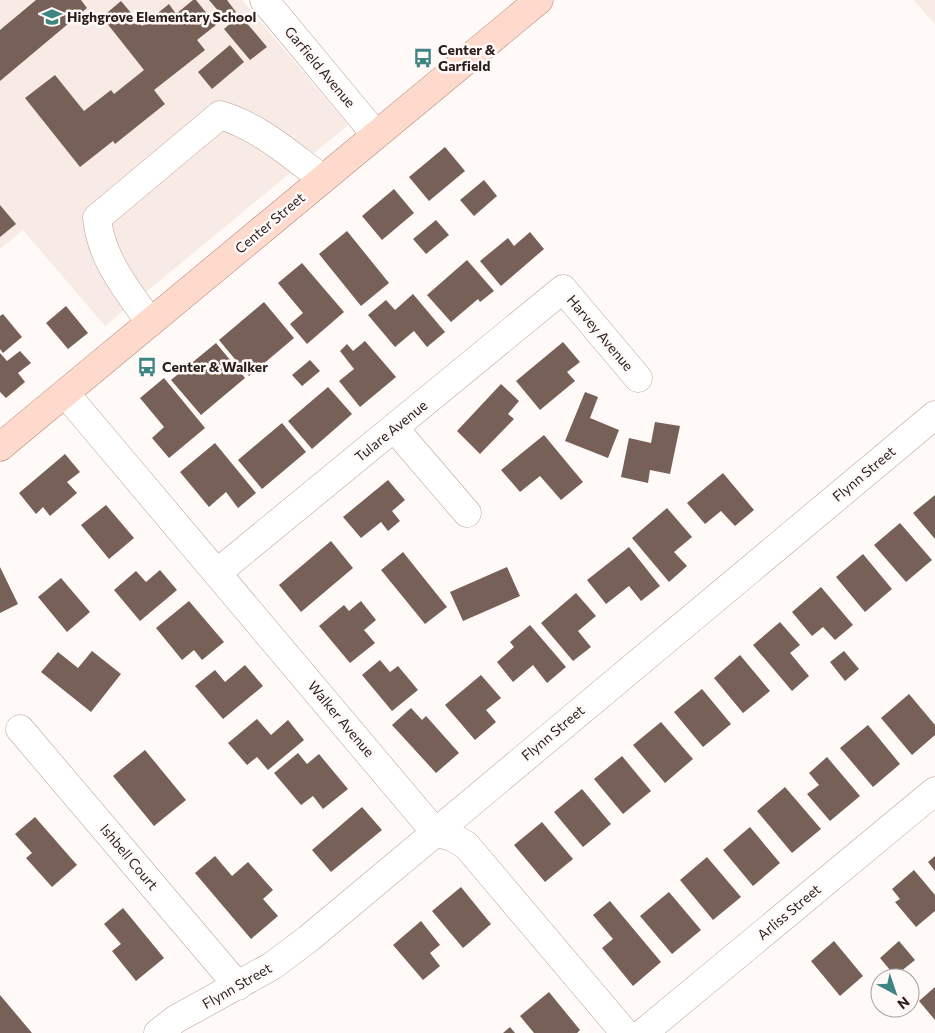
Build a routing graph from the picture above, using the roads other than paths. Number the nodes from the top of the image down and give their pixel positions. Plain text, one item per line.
1 (264, 0) edge
2 (539, 0) edge
3 (376, 135) junction
4 (323, 179) junction
5 (563, 289) joint
6 (150, 322) junction
7 (638, 378) dead end
8 (65, 392) junction
9 (935, 415) edge
10 (394, 429) junction
11 (0, 447) edge
12 (467, 513) dead end
13 (218, 572) junction
14 (20, 729) dead end
15 (935, 790) edge
16 (435, 832) junction
17 (238, 986) junction
18 (158, 1033) edge
19 (625, 1033) edge
20 (643, 1033) edge

1 - 3 street, Garfield Avenue
2 - 3 main road, Center Street
3 - 4 main road, Center Street
4 - 6 main road, Center Street
4 - 6 street
5 - 7 street, Harvey Avenue
5 - 10 street, Tulare Avenue
6 - 8 main road, Center Street
8 - 11 main road, Center Street
8 - 13 street, Walker Avenue
9 - 16 street, Flynn Street
10 - 12 street
10 - 13 street, Tulare Avenue
13 - 16 street, Walker Avenue
14 - 17 street, Ishbell Court
15 - 20 street, Arliss Street
16 - 17 street, Flynn Street
16 - 19 street, Walker Avenue
17 - 18 street, Flynn Street

